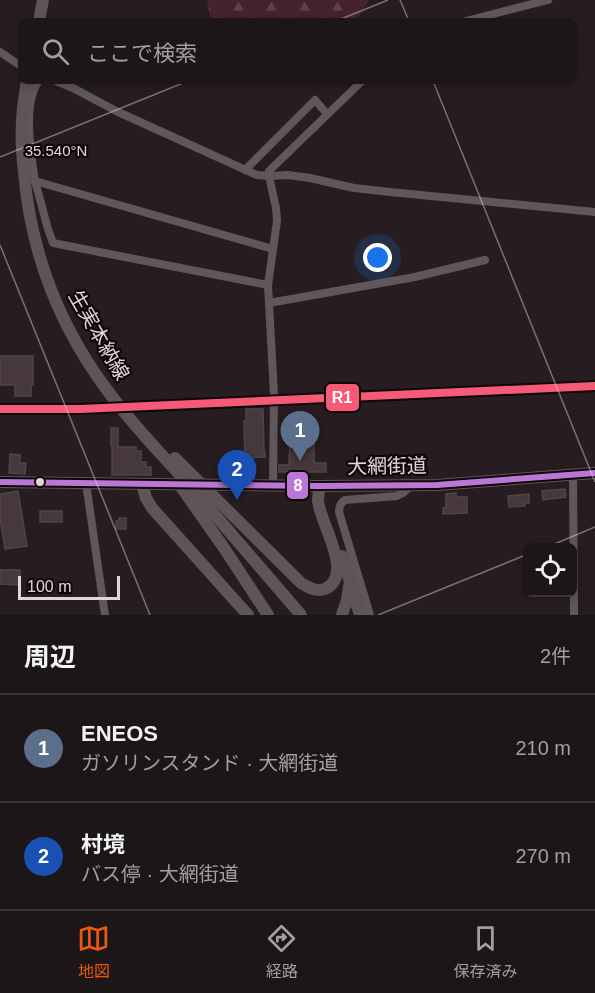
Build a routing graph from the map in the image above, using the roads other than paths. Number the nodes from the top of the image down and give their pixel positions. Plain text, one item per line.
1 (43, 0) edge
2 (548, 0) edge
3 (40, 18) edge
4 (478, 18) edge
5 (0, 52) edge
6 (18, 64) edge
7 (27, 84) edge
8 (37, 84) edge
9 (62, 84) edge
10 (359, 84) edge
11 (327, 114) junction
12 (245, 170) junction
13 (269, 176) junction
14 (35, 181) junction
15 (595, 212) edge
16 (273, 249) junction
17 (484, 260) dead end
18 (268, 285) junction
19 (269, 303) junction
20 (95, 373) junction
21 (595, 473) edge
22 (573, 476) junction
23 (0, 482) edge
24 (86, 483) junction
25 (142, 484) junction
26 (412, 485) junction
27 (273, 486) junction
28 (320, 486) junction
29 (202, 507) junction
30 (350, 582) junction
31 (105, 615) edge
32 (248, 615) edge
33 (268, 615) edge
34 (301, 615) edge
35 (342, 615) edge
36 (360, 615) edge
37 (370, 615) edge
38 (574, 615) edge

1 - 3 main road
2 - 4 street
5 - 6 street
7 - 20 main road, 生実本納線
8 - 14 street
9 - 12 street
10 - 11 street
11 - 12 street
11 - 13 street
12 - 13 street
13 - 15 street
13 - 16 street
14 - 16 street
14 - 18 street
16 - 18 street
17 - 19 street
18 - 19 street
19 - 27 street
20 - 28 main road
20 - 29 main road, 生実本納線
21 - 22 main road, 大網街道
22 - 26 main road, 大網街道
22 - 38 street
23 - 24 main road, 大網街道
24 - 25 main road, 大網街道
24 - 31 street
25 - 27 main road, 大網街道
25 - 32 main road
26 - 28 main road, 大網街道
26 - 37 street
27 - 28 main road, 大網街道
28 - 30 main road
29 - 33 main road
29 - 34 main road
30 - 35 main road
30 - 36 main road

